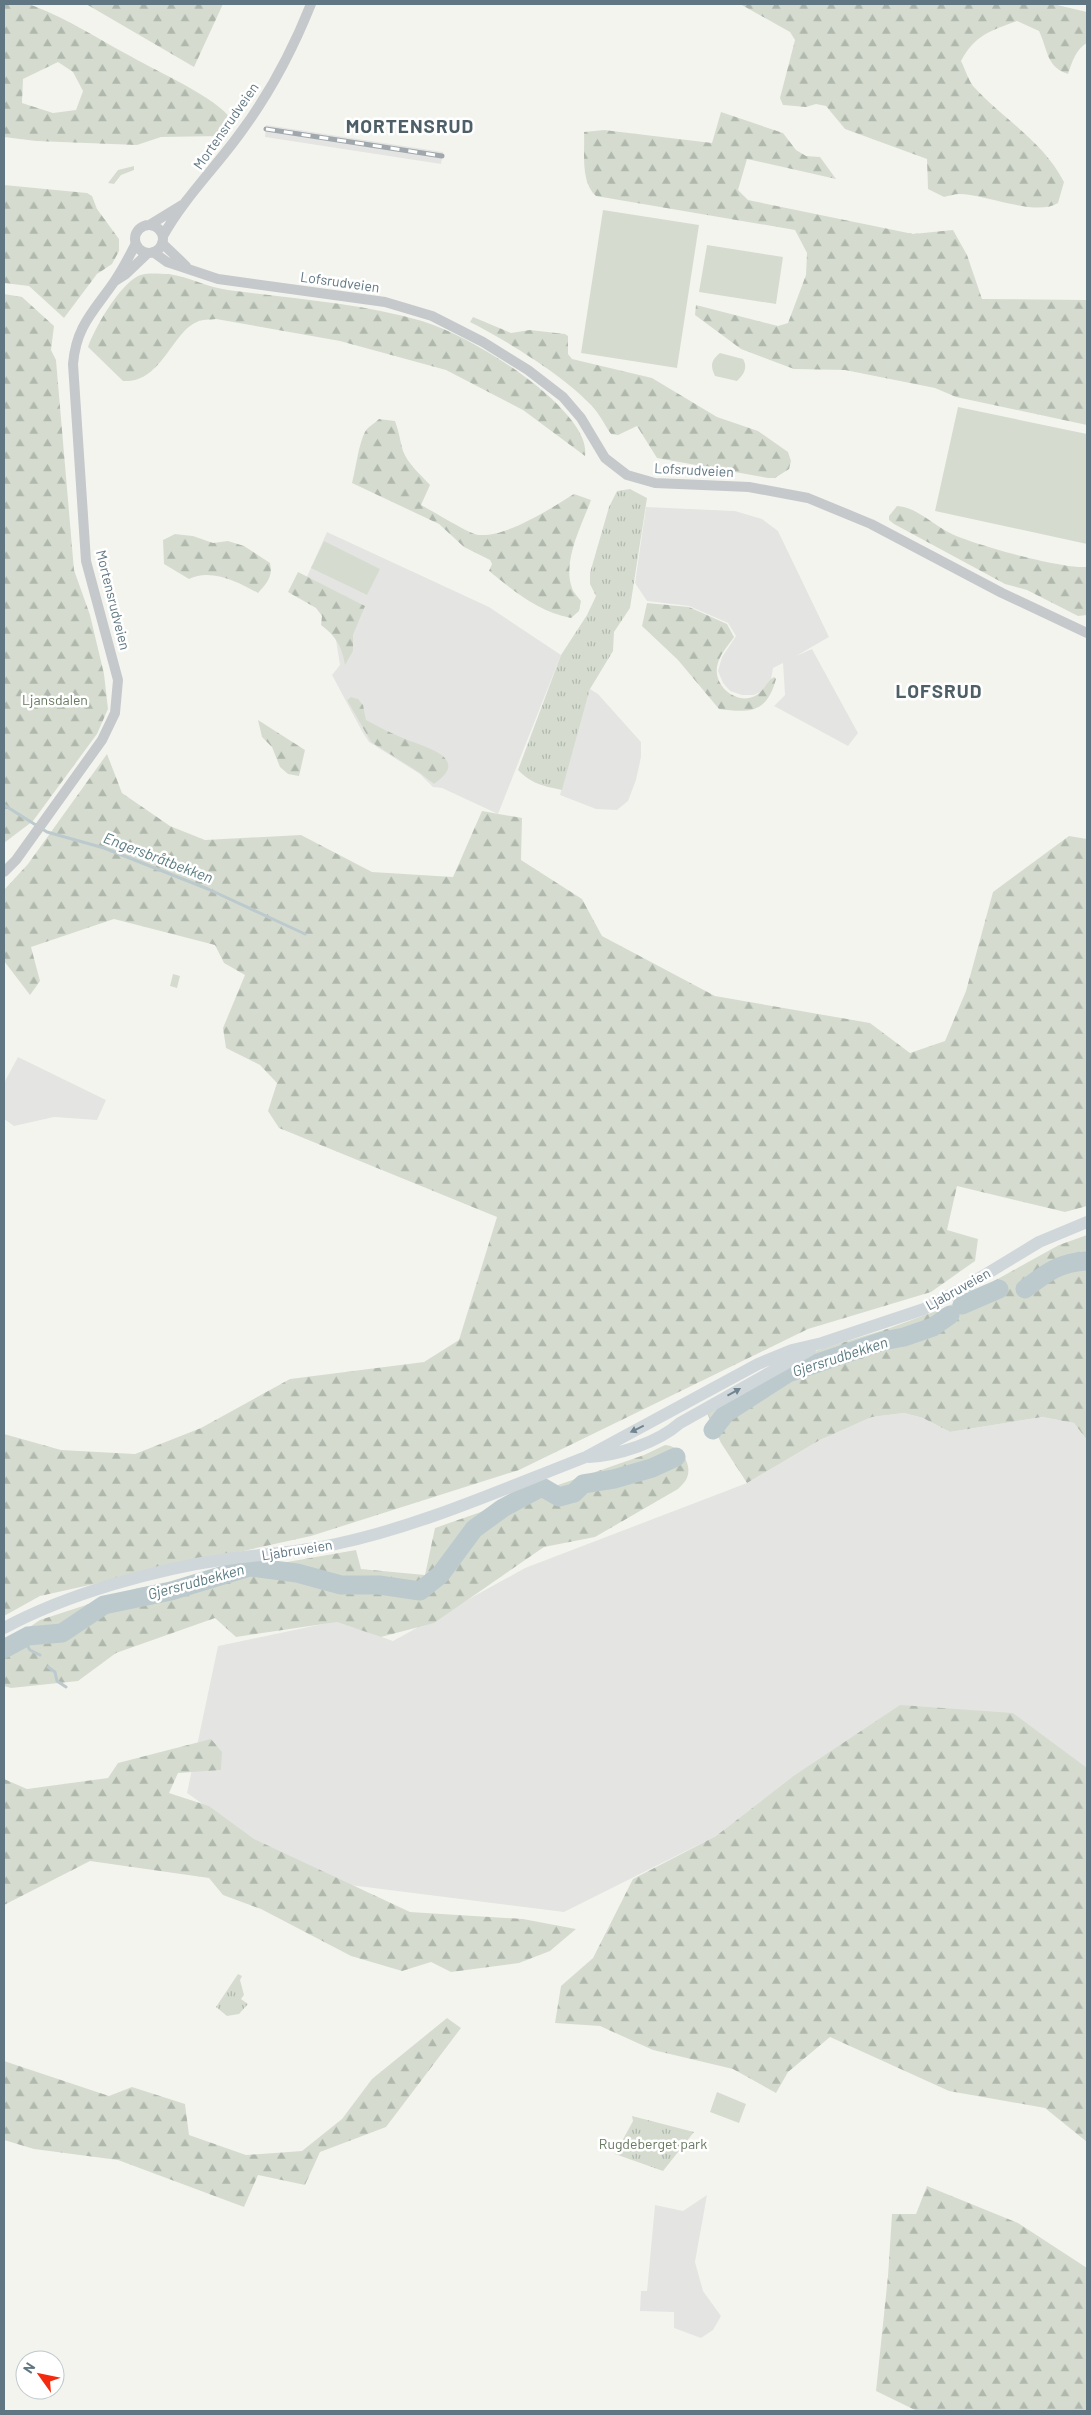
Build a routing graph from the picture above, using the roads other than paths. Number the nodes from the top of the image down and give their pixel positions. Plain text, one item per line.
1 (311, 4) edge
2 (182, 205) junction
3 (151, 224) junction
4 (163, 239) junction
5 (136, 245) junction
6 (151, 253) junction
7 (186, 266) junction
8 (115, 281) junction
9 (1087, 633) edge
10 (4, 872) edge
11 (1087, 1222) edge
12 (4, 1628) edge

1 - 2 street, Mortensrudveien
2 - 3 street, Mortensrudveien
2 - 4 street, Mortensrudveien
3 - 4 street
3 - 5 street
4 - 6 street
4 - 7 street, Lofsrudveien
5 - 6 street
5 - 8 street, Mortensrudveien
6 - 7 street, Lofsrudveien
6 - 8 street, Mortensrudveien
7 - 9 street, Lofsrudveien
8 - 10 street, Mortensrudveien
11 - 12 main road, Ljabruveien

